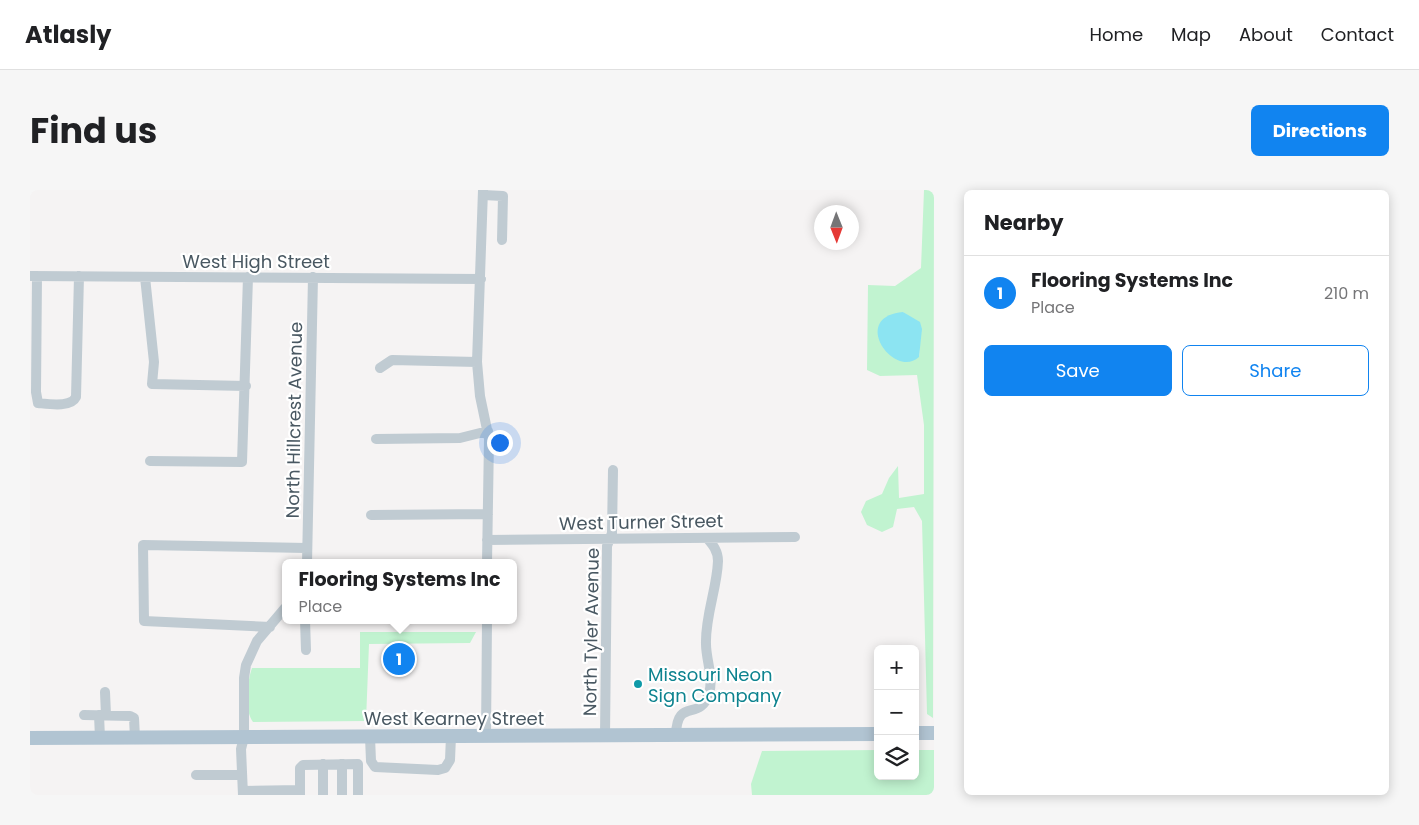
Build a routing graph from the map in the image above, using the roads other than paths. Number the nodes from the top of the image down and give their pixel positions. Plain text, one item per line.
1 (483, 193) edge
2 (502, 240) dead end
3 (34, 276) edge
4 (79, 276) junction
5 (145, 277) junction
6 (248, 277) junction
7 (313, 277) junction
8 (481, 279) junction
9 (477, 362) junction
10 (380, 368) dead end
11 (246, 386) junction
12 (488, 431) junction
13 (376, 439) dead end
14 (150, 461) dead end
15 (613, 470) dead end
16 (371, 514) dead end
17 (488, 514) junction
18 (795, 537) dead end
19 (707, 538) junction
20 (488, 540) junction
21 (610, 540) junction
22 (307, 548) junction
23 (307, 559) edge
24 (487, 559) edge
25 (282, 612) edge
26 (305, 624) edge
27 (487, 624) edge
28 (270, 626) junction
29 (306, 650) dead end
30 (105, 692) dead end
31 (84, 715) dead end
32 (103, 715) junction
33 (919, 733) edge
34 (934, 733) edge
35 (874, 734) edge
36 (676, 735) junction
37 (451, 736) junction
38 (486, 736) junction
39 (605, 736) junction
40 (370, 737) junction
41 (30, 738) edge
42 (100, 738) junction
43 (135, 738) junction
44 (244, 738) junction
45 (323, 764) junction
46 (342, 764) junction
47 (196, 775) dead end
48 (241, 775) junction
49 (300, 792) edge
50 (243, 793) edge
51 (284, 793) edge
52 (323, 795) edge
53 (342, 795) edge
54 (358, 795) edge

1 - 2 street
1 - 8 street
3 - 4 street, West High Street
3 - 4 street
4 - 5 street, West High Street
5 - 6 street, West High Street
5 - 11 street
6 - 7 street, West High Street
6 - 11 street
7 - 8 street, West High Street
7 - 22 street, North Hillcrest Avenue
8 - 9 street
9 - 10 street
9 - 12 street
11 - 14 street
12 - 13 street
12 - 17 street
15 - 21 street, North Tyler Avenue
16 - 17 street
17 - 20 street
18 - 19 street, West Turner Street
19 - 21 street, West Turner Street
19 - 36 street
20 - 21 street, West Turner Street
20 - 24 street
21 - 39 street, North Tyler Avenue
22 - 23 street, North Hillcrest Avenue
22 - 28 street
25 - 28 street
26 - 29 street
27 - 38 street
28 - 44 street
30 - 32 street
31 - 32 street
32 - 42 street
32 - 43 street
33 - 34 main road
35 - 36 main road, West Kearney Street
36 - 39 main road, West Kearney Street
37 - 38 main road, West Kearney Street
37 - 40 main road, West Kearney Street
37 - 40 street
38 - 39 main road, West Kearney Street
40 - 44 main road, West Kearney Street
41 - 42 main road, West Kearney Street
42 - 43 main road, West Kearney Street
43 - 44 main road, West Kearney Street
44 - 48 street
45 - 46 street
45 - 49 street
45 - 52 street
46 - 53 street
46 - 54 street
47 - 48 street
48 - 50 street
49 - 51 street
50 - 51 street

